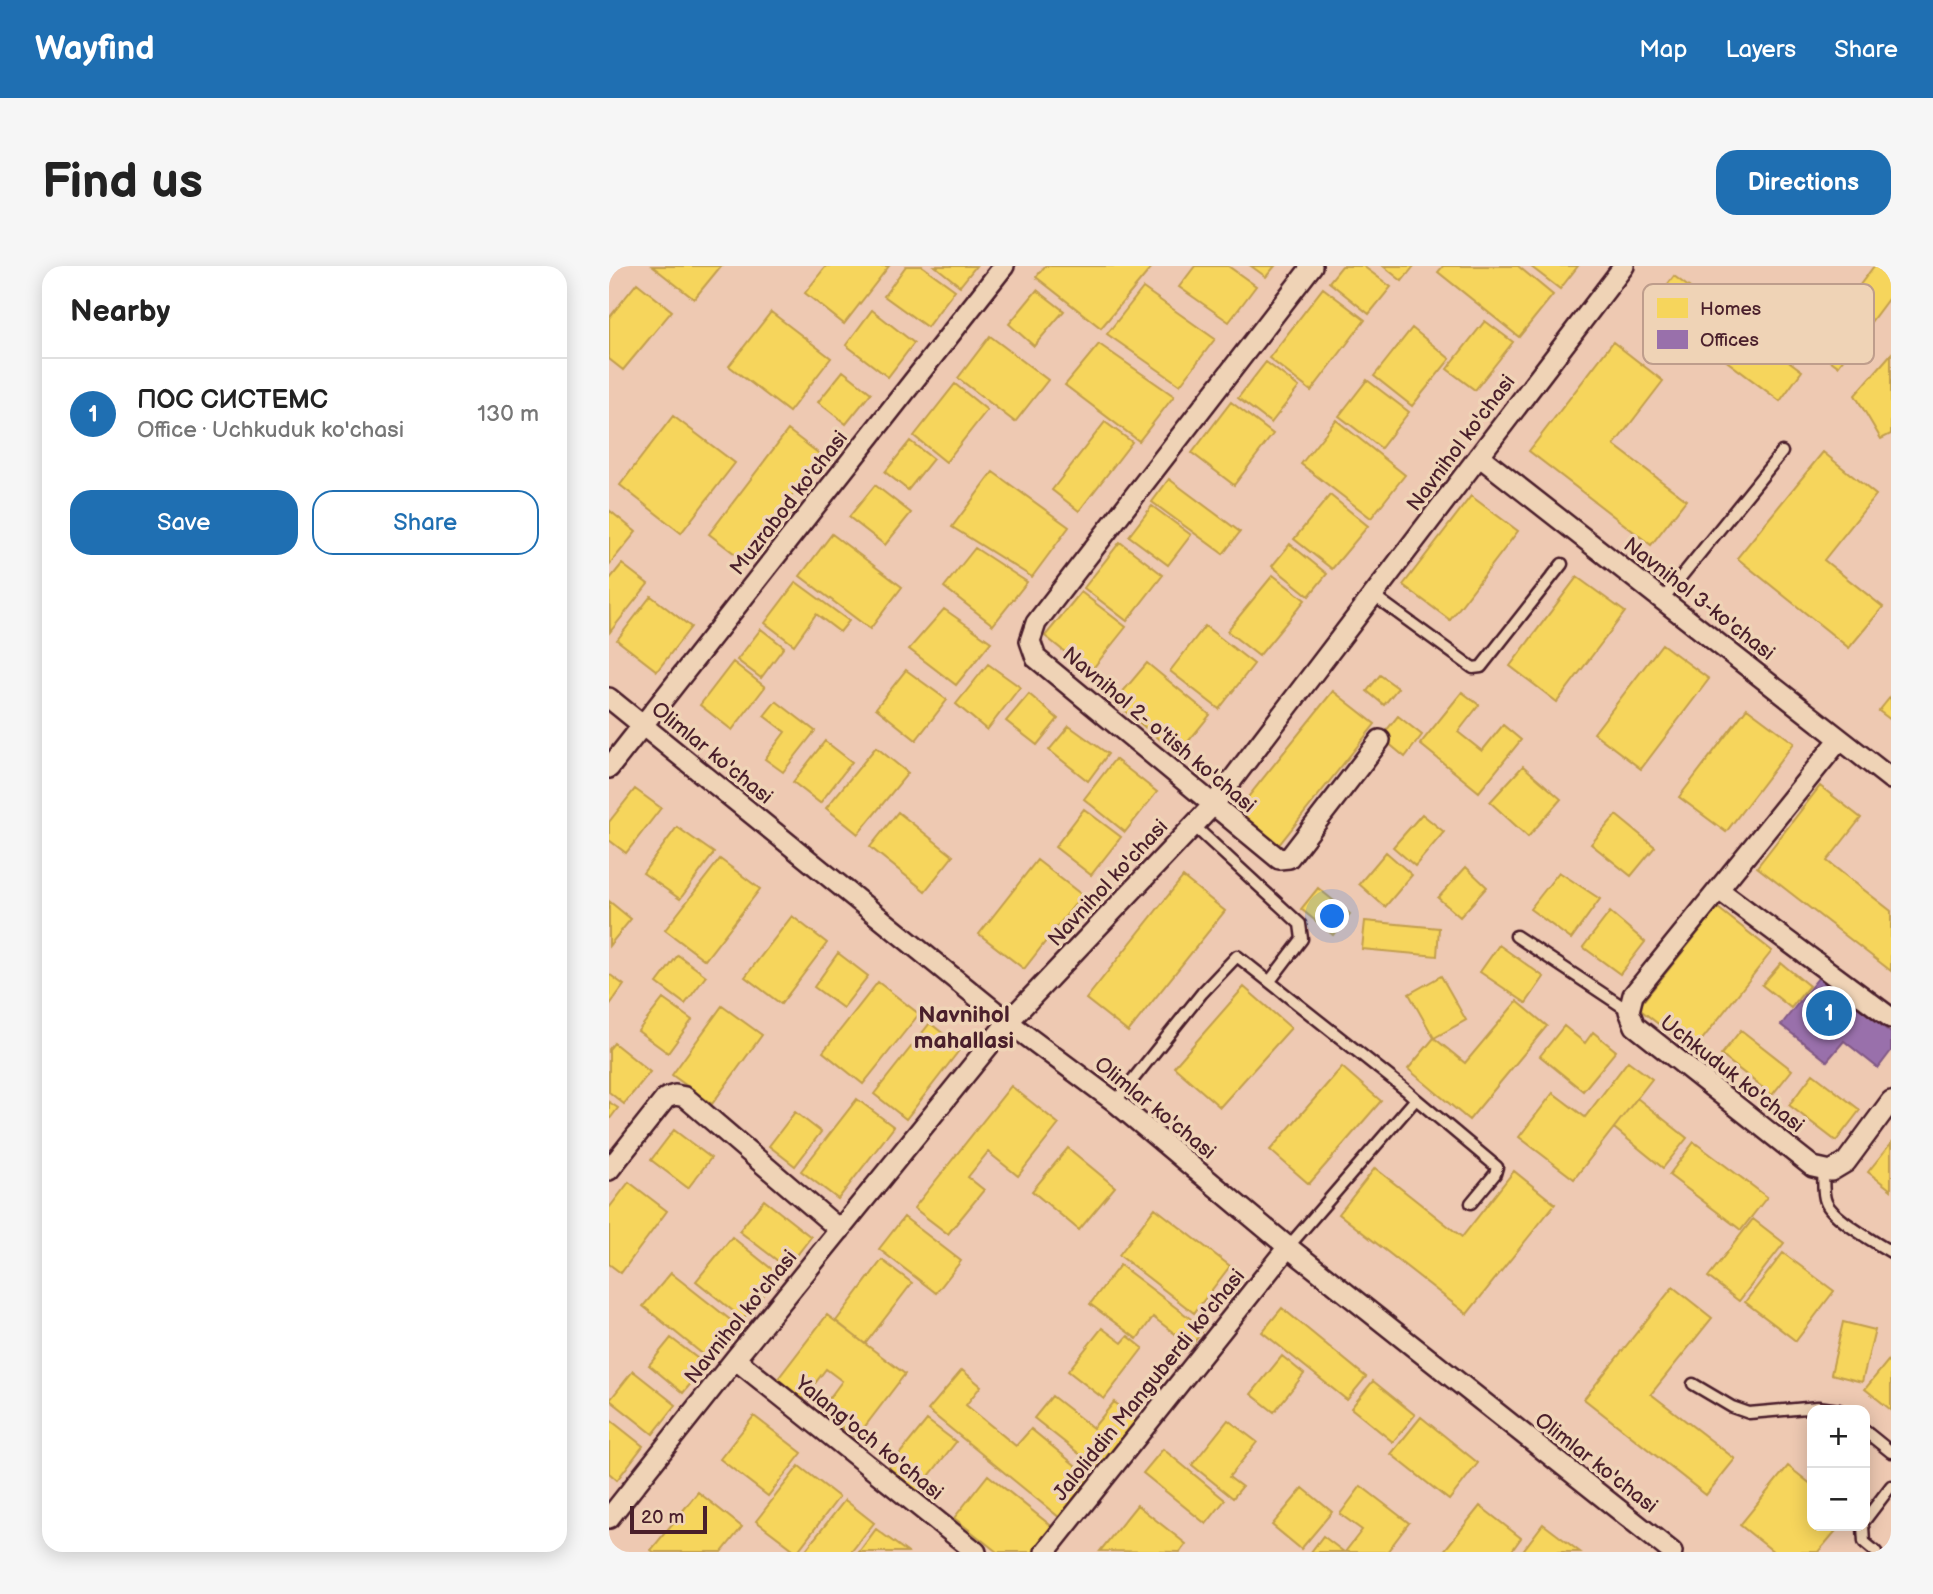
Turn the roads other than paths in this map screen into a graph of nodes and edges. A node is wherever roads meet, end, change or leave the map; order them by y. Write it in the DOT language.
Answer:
graph roads {
  1 [pos="1004,266"];
  2 [pos="1312,266"];
  3 [pos="1624,266"];
  4 [pos="1782,452"];
  5 [pos="1479,456"];
  6 [pos="1562,564"];
  7 [pos="1373,595"];
  8 [pos="1663,599"];
  9 [pos="609,698"];
  10 [pos="642,726"];
  11 [pos="1840,739"];
  12 [pos="1380,740"];
  13 [pos="609,768"];
  14 [pos="1891,779"];
  15 [pos="1213,805"];
  16 [pos="1193,825"];
  17 [pos="1719,890"];
  18 [pos="1516,936"];
  19 [pos="1270,981"];
  20 [pos="1629,1011"];
  21 [pos="1891,1018"];
  22 [pos="1008,1022"];
  23 [pos="1416,1099"];
  24 [pos="1891,1101"];
  25 [pos="1115,1102"];
  26 [pos="1823,1169"];
  27 [pos="609,1170"];
  28 [pos="1471,1203"];
  29 [pos="840,1230"];
  30 [pos="1288,1247"];
  31 [pos="1891,1252"];
  32 [pos="735,1359"];
  33 [pos="1693,1384"];
  34 [pos="1807,1408"];
  35 [pos="1870,1435"];
  36 [pos="1891,1452"];
  37 [pos="1891,1486"];
  38 [pos="1870,1513"];
  39 [pos="609,1518"];
  40 [pos="1863,1531"];
  41 [pos="976,1552"];
  42 [pos="1045,1552"];
  43 [pos="1672,1552"];
  44 [pos="1877,1552"];
  1 -- 10 [label="street, Muzrabod ko'chasi"];
  2 -- 15 [label="street, Navnihol 2- o'tish ko'chasi"];
  3 -- 5 [label="street, Navnihol ko'chasi"];
  4 -- 8 [label="lane"];
  5 -- 7 [label="street, Navnihol ko'chasi"];
  5 -- 8 [label="street, Navnihol 3-ko'chasi"];
  6 -- 7 [label="lane"];
  7 -- 15 [label="street, Navnihol ko'chasi"];
  8 -- 11 [label="street, Navnihol 3-ko'chasi"];
  9 -- 10 [label="street, Olimlar ko'chasi"];
  10 -- 13 [label="street, Muzrabod ko'chasi"];
  10 -- 22 [label="street, Olimlar ko'chasi"];
  11 -- 14 [label="street, Navnihol 3-ko'chasi"];
  11 -- 17 [label="street"];
  12 -- 15 [label="street, Navnihol 2- o'tish ko'chasi"];
  15 -- 16 [label="street, Navnihol ko'chasi"];
  16 -- 19 [label="lane"];
  16 -- 22 [label="street, Navnihol ko'chasi"];
  17 -- 20 [label="street"];
  17 -- 21 [label="street"];
  18 -- 20 [label="lane"];
  19 -- 23 [label="lane"];
  19 -- 25 [label="lane"];
  20 -- 26 [label="street, Uchkuduk ko'chasi"];
  22 -- 25 [label="street, Olimlar ko'chasi"];
  22 -- 29 [label="street, Navnihol ko'chasi"];
  23 -- 28 [label="lane"];
  23 -- 30 [label="lane"];
  24 -- 26 [label="street"];
  25 -- 30 [label="street, Olimlar ko'chasi"];
  26 -- 31 [label="lane"];
  27 -- 29 [label="street"];
  29 -- 32 [label="street, Navnihol ko'chasi"];
  30 -- 42 [label="street, Jaloliddin Manguberdi ko'chasi"];
  30 -- 43 [label="street, Olimlar ko'chasi"];
  32 -- 39 [label="street, Navnihol ko'chasi"];
  32 -- 41 [label="street, Yalang'och ko'chasi"];
  33 -- 34 [label="lane"];
  35 -- 36 [label="lane"];
  37 -- 38 [label="lane"];
  40 -- 44 [label="lane"];
}
